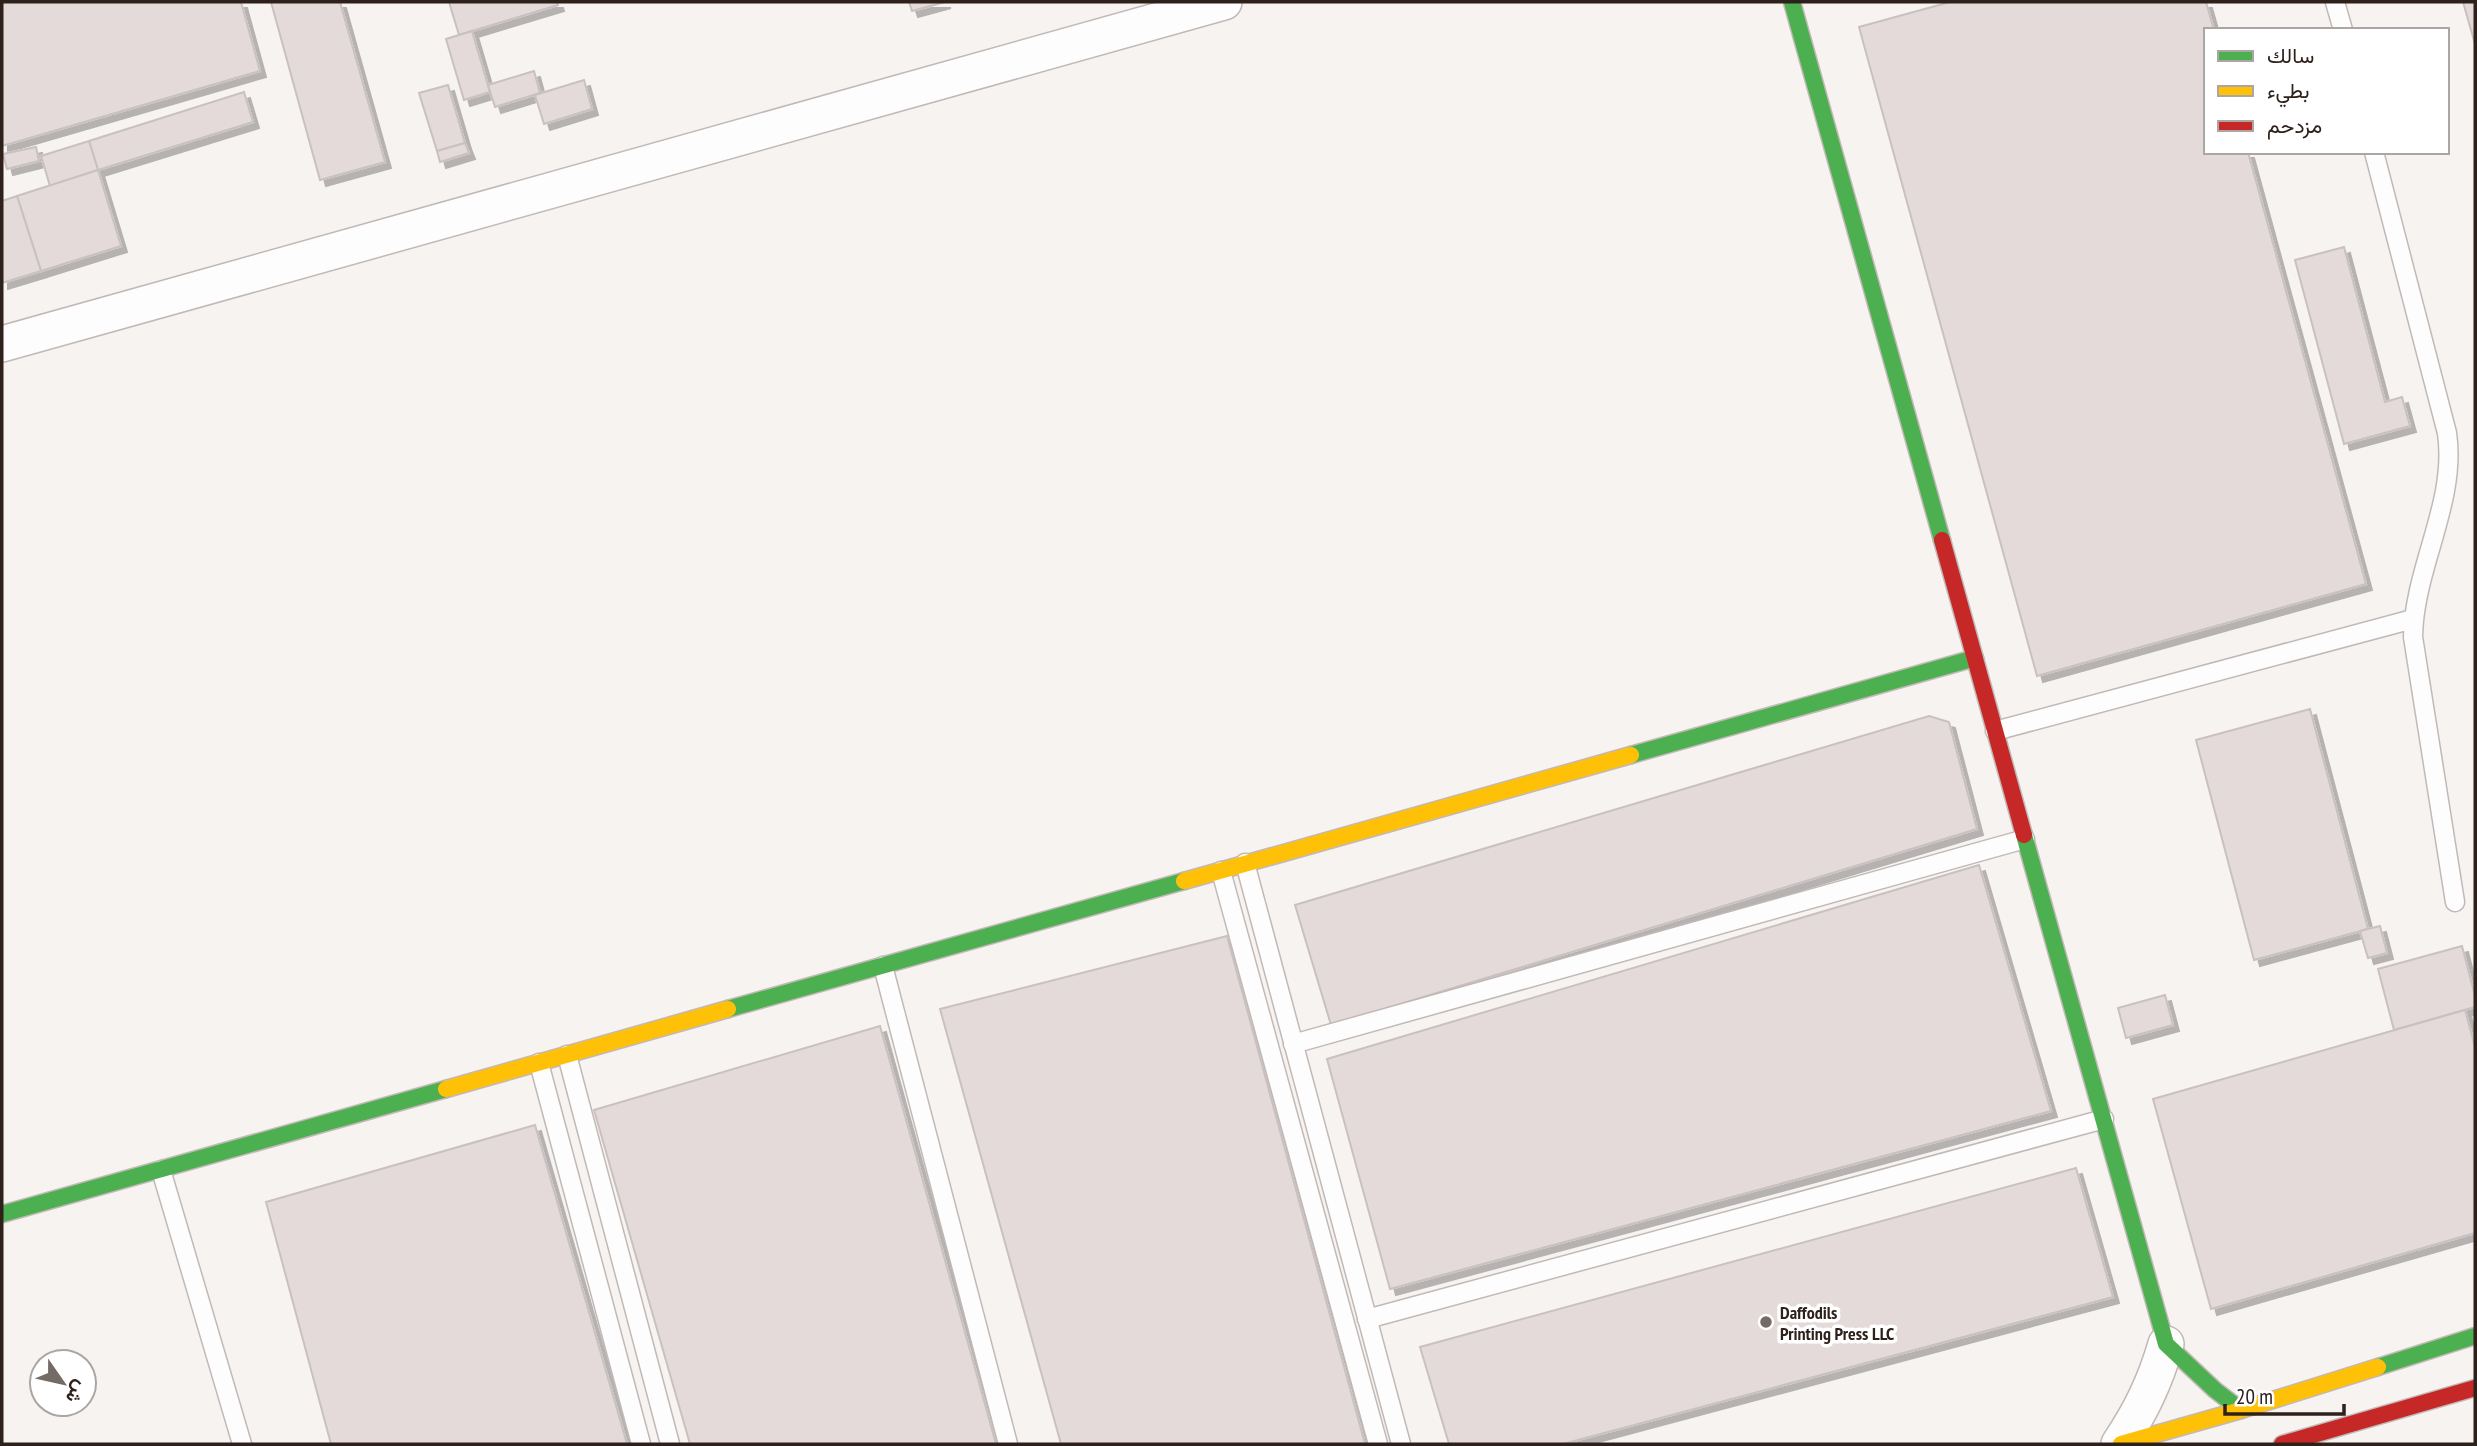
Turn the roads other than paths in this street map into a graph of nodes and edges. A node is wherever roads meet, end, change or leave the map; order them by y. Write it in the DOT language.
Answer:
graph roads {
  1 [pos="1224,2"];
  2 [pos="1792,2"];
  3 [pos="2335,2"];
  4 [pos="1186,7"];
  5 [pos="2342,28"];
  6 [pos="2375,154"];
  7 [pos="2,344"];
  8 [pos="2413,619"];
  9 [pos="1975,658"];
  10 [pos="1995,731"];
  11 [pos="2025,839"];
  12 [pos="1245,863"];
  13 [pos="1221,871"];
  14 [pos="2455,902"];
  15 [pos="883,966"];
  16 [pos="1293,1044"];
  17 [pos="567,1055"];
  18 [pos="539,1063"];
  19 [pos="2104,1119"];
  20 [pos="161,1170"];
  21 [pos="2,1214"];
  22 [pos="1367,1319"];
  23 [pos="2475,1336"];
  24 [pos="2166,1344"];
  25 [pos="2475,1388"];
  26 [pos="2241,1410"];
  27 [pos="242,1444"];
  28 [pos="640,1444"];
  29 [pos="670,1444"];
  30 [pos="1008,1444"];
  31 [pos="1378,1444"];
  32 [pos="1401,1444"];
  33 [pos="2120,1444"];
  34 [pos="2282,1444"];
  1 -- 4 [label="street"];
  2 -- 9 [label="street"];
  3 -- 5 [label="lane"];
  4 -- 7 [label="street"];
  6 -- 8 [label="lane"];
  8 -- 10 [label="lane"];
  8 -- 14 [label="lane"];
  9 -- 10 [label="street"];
  9 -- 12 [label="street"];
  10 -- 11 [label="street"];
  11 -- 16 [label="lane"];
  11 -- 19 [label="street"];
  12 -- 13 [label="street"];
  12 -- 16 [label="lane"];
  13 -- 15 [label="street"];
  13 -- 31 [label="lane"];
  15 -- 17 [label="street"];
  15 -- 30 [label="lane"];
  16 -- 22 [label="lane"];
  17 -- 18 [label="street"];
  17 -- 29 [label="lane"];
  18 -- 20 [label="street"];
  18 -- 28 [label="lane"];
  19 -- 22 [label="lane"];
  19 -- 24 [label="street"];
  20 -- 21 [label="street"];
  20 -- 27 [label="lane"];
  22 -- 32 [label="lane"];
  23 -- 26 [label="street"];
  24 -- 26 [label="street"];
  24 -- 33 [label="street"];
  25 -- 34 [label="street"];
  26 -- 33 [label="street"];
}
